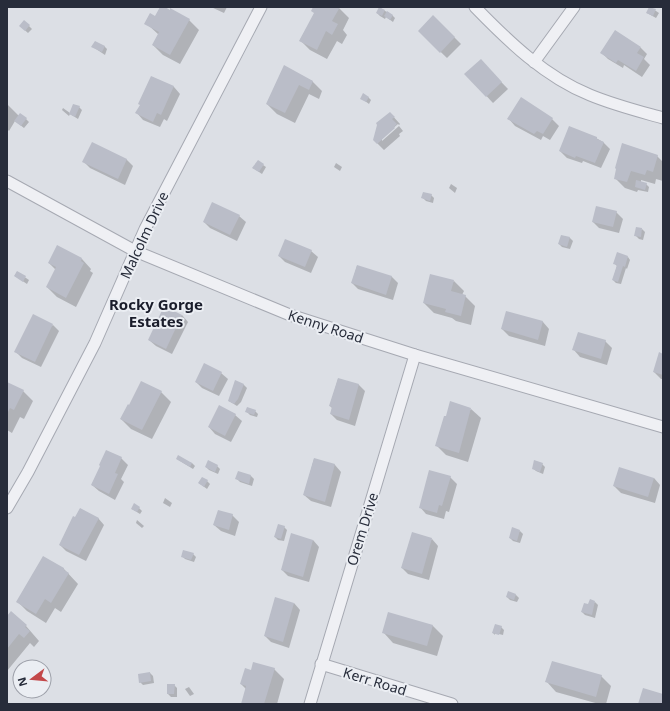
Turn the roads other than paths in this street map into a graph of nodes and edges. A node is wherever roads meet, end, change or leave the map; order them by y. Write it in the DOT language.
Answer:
graph roads {
  1 [pos="261,7"];
  2 [pos="475,7"];
  3 [pos="574,7"];
  4 [pos="534,62"];
  5 [pos="663,118"];
  6 [pos="7,181"];
  7 [pos="136,251"];
  8 [pos="415,355"];
  9 [pos="663,427"];
  10 [pos="7,508"];
  11 [pos="321,664"];
  12 [pos="310,704"];
  13 [pos="452,704"];
  1 -- 7 [label="street, Malcolm Drive"];
  2 -- 4 [label="street"];
  3 -- 4 [label="street"];
  4 -- 5 [label="street"];
  6 -- 7 [label="street, Kenny Road"];
  7 -- 8 [label="street, Kenny Road"];
  7 -- 10 [label="street, Malcolm Drive"];
  8 -- 9 [label="street, Kenny Road"];
  8 -- 11 [label="street, Orem Drive"];
  11 -- 12 [label="street, Orem Drive"];
  11 -- 13 [label="street, Kerr Road"];
}
